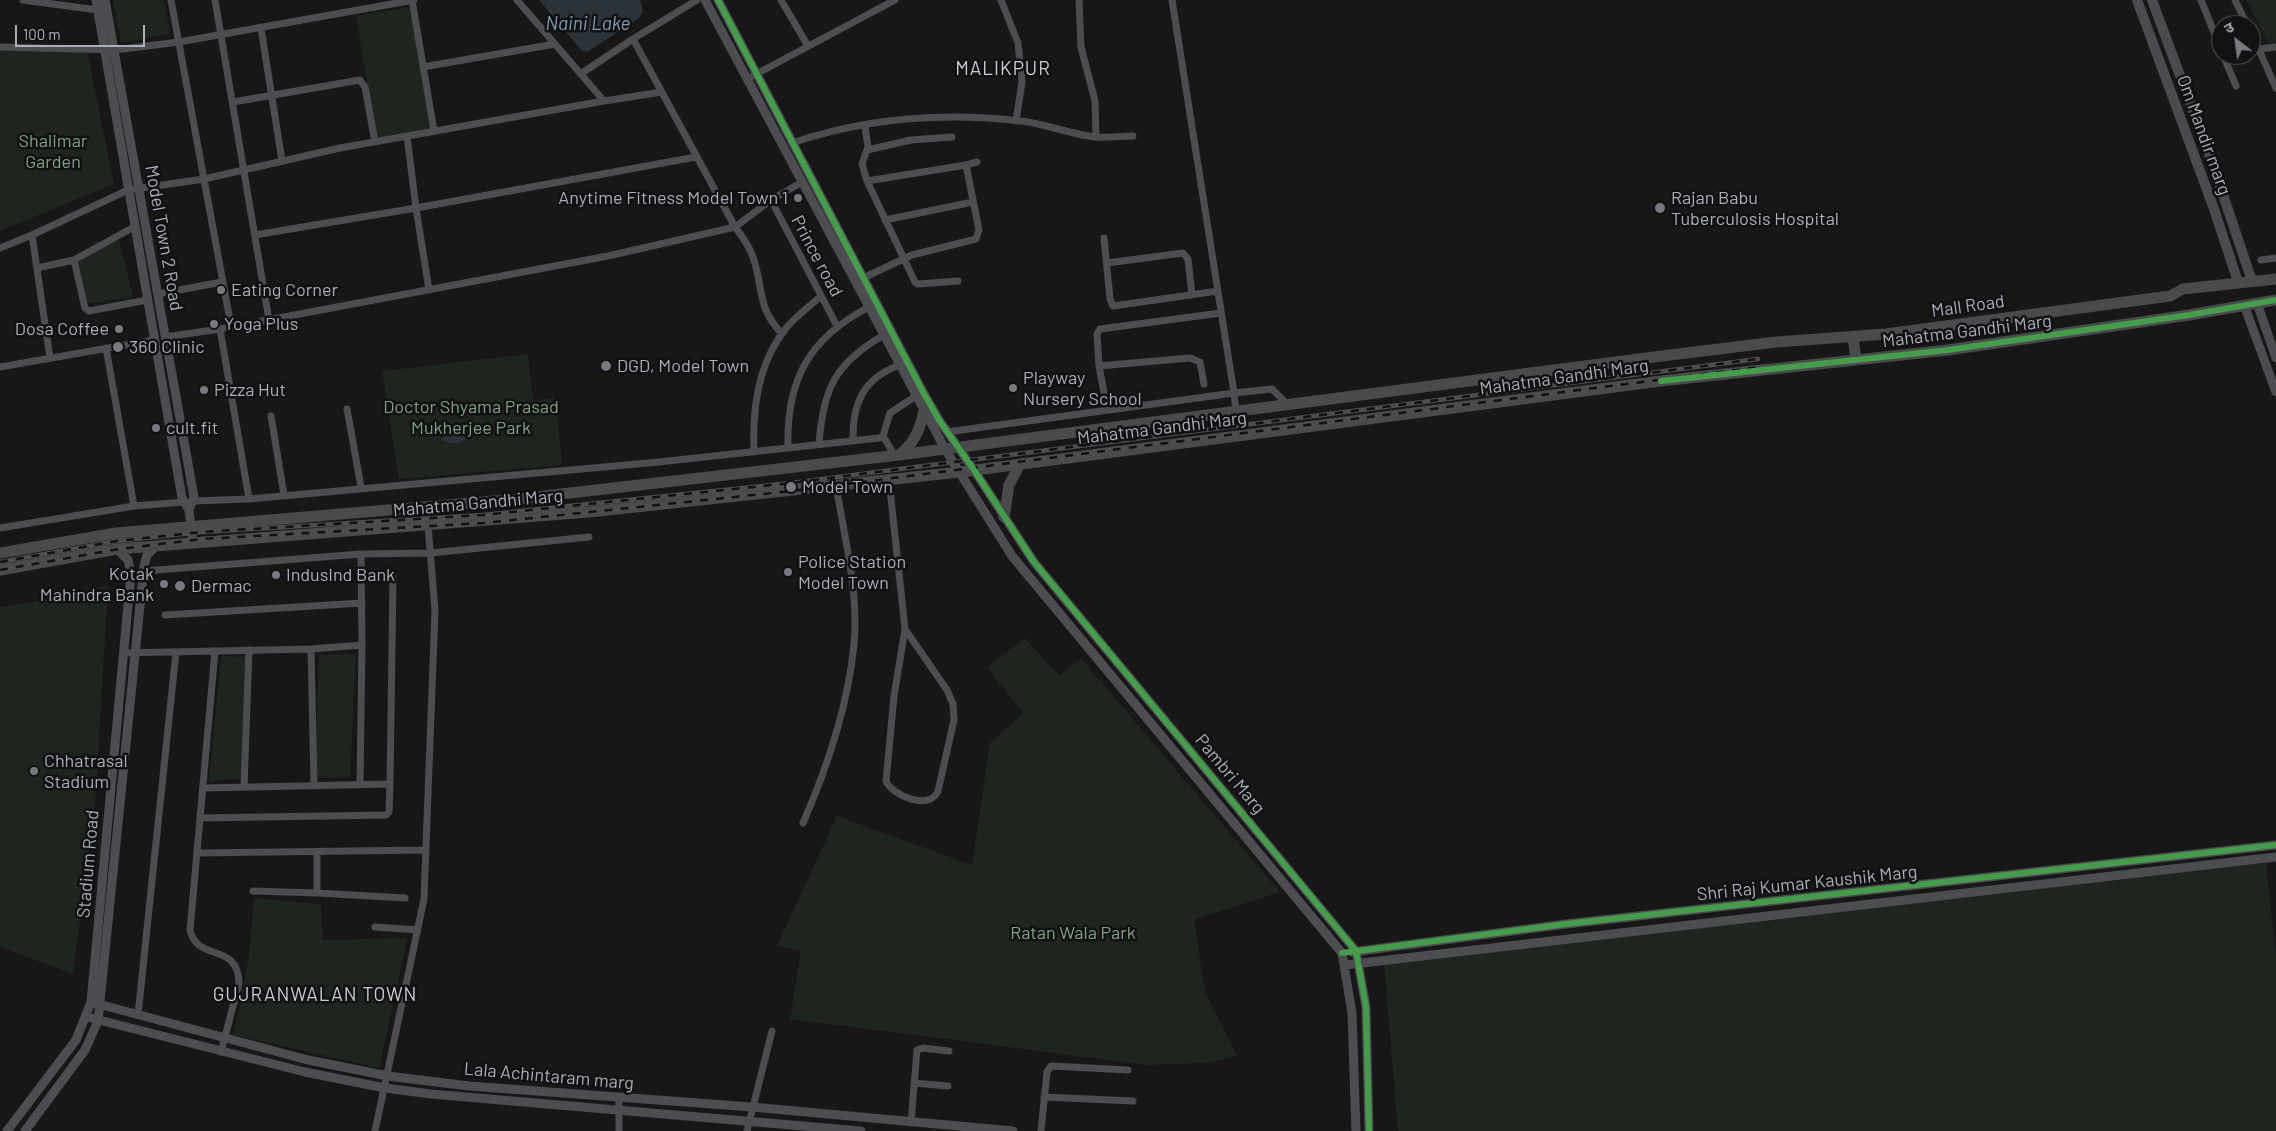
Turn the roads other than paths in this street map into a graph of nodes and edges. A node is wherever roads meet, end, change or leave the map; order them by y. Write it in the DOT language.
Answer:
graph roads {
  1 [pos="23,0"];
  2 [pos="96,0"];
  3 [pos="104,0"];
  4 [pos="171,0"];
  5 [pos="215,0"];
  6 [pos="413,0"];
  7 [pos="518,0"];
  8 [pos="697,0"];
  9 [pos="705,0"];
  10 [pos="718,0"];
  11 [pos="781,0"];
  12 [pos="1001,0"];
  13 [pos="1079,0"];
  14 [pos="1172,0"];
  15 [pos="2137,0"];
  16 [pos="2152,0"];
  17 [pos="2201,0"];
  18 [pos="2236,0"];
  19 [pos="891,1"];
  20 [pos="378,3"];
  21 [pos="98,10"];
  22 [pos="2243,15"];
  23 [pos="2211,25"];
  24 [pos="261,28"];
  25 [pos="221,35"];
  26 [pos="634,39"];
  27 [pos="179,42"];
  28 [pos="555,44"];
  29 [pos="808,46"];
  30 [pos="0,47"];
  31 [pos="2276,47"];
  32 [pos="2261,49"];
  33 [pos="110,51"];
  34 [pos="2261,51"];
  35 [pos="2227,65"];
  36 [pos="423,67"];
  37 [pos="756,72"];
  38 [pos="582,73"];
  39 [pos="747,79"];
  40 [pos="2236,86"];
  41 [pos="2276,88"];
  42 [pos="662,92"];
  43 [pos="272,95"];
  44 [pos="604,101"];
  45 [pos="233,102"];
  46 [pos="1016,121"];
  47 [pos="865,126"];
  48 [pos="434,131"];
  49 [pos="407,136"];
  50 [pos="1133,136"];
  51 [pos="952,137"];
  52 [pos="1096,137"];
  53 [pos="375,142"];
  54 [pos="792,143"];
  55 [pos="867,150"];
  56 [pos="696,157"];
  57 [pos="282,161"];
  58 [pos="977,162"];
  59 [pos="966,165"];
  60 [pos="245,170"];
  61 [pos="204,179"];
  62 [pos="866,181"];
  63 [pos="802,182"];
  64 [pos="139,187"];
  65 [pos="128,190"];
  66 [pos="771,200"];
  67 [pos="973,202"];
  68 [pos="416,208"];
  69 [pos="885,220"];
  70 [pos="134,227"];
  71 [pos="735,227"];
  72 [pos="32,235"];
  73 [pos="255,235"];
  74 [pos="1104,238"];
  75 [pos="0,248"];
  76 [pos="2276,258"];
  77 [pos="903,259"];
  78 [pos="74,260"];
  79 [pos="2261,260"];
  80 [pos="1107,264"];
  81 [pos="37,268"];
  82 [pos="862,278"];
  83 [pos="2252,280"];
  84 [pos="2276,280"];
  85 [pos="958,281"];
  86 [pos="222,282"];
  87 [pos="2238,282"];
  88 [pos="429,290"];
  89 [pos="1218,291"];
  90 [pos="158,294"];
  91 [pos="1192,295"];
  92 [pos="821,296"];
  93 [pos="147,300"];
  94 [pos="2276,300"];
  95 [pos="2257,303"];
  96 [pos="2244,305"];
  97 [pos="869,306"];
  98 [pos="1221,313"];
  99 [pos="269,320"];
  100 [pos="230,326"];
  101 [pos="837,326"];
  102 [pos="220,329"];
  103 [pos="782,334"];
  104 [pos="884,335"];
  105 [pos="165,336"];
  106 [pos="1853,337"];
  107 [pos="154,340"];
  108 [pos="106,348"];
  109 [pos="1662,356"];
  110 [pos="50,358"];
  111 [pos="2276,358"];
  112 [pos="1856,360"];
  113 [pos="900,365"];
  114 [pos="1099,366"];
  115 [pos="0,367"];
  116 [pos="1204,384"];
  117 [pos="2276,392"];
  118 [pos="1234,393"];
  119 [pos="916,396"];
  120 [pos="1105,398"];
  121 [pos="1289,406"];
  122 [pos="347,409"];
  123 [pos="924,411"];
  124 [pos="1236,412"];
  125 [pos="271,416"];
  126 [pos="947,432"];
  127 [pos="883,436"];
  128 [pos="853,441"];
  129 [pos="819,444"];
  130 [pos="958,447"];
  131 [pos="788,448"];
  132 [pos="944,449"];
  133 [pos="754,452"];
  134 [pos="897,455"];
  135 [pos="1020,464"];
  136 [pos="974,470"];
  137 [pos="960,472"];
  138 [pos="888,480"];
  139 [pos="836,485"];
  140 [pos="361,487"];
  141 [pos="284,495"];
  142 [pos="248,499"];
  143 [pos="134,506"];
  144 [pos="189,506"];
  145 [pos="1004,517"];
  146 [pos="428,525"];
  147 [pos="191,527"];
  148 [pos="0,528"];
  149 [pos="590,536"];
  150 [pos="193,543"];
  151 [pos="156,546"];
  152 [pos="117,549"];
  153 [pos="0,553"];
  154 [pos="431,553"];
  155 [pos="361,554"];
  156 [pos="0,570"];
  157 [pos="144,570"];
  158 [pos="362,574"];
  159 [pos="362,603"];
  160 [pos="165,615"];
  161 [pos="905,630"];
  162 [pos="362,645"];
  163 [pos="311,649"];
  164 [pos="249,650"];
  165 [pos="214,651"];
  166 [pos="176,652"];
  167 [pos="123,653"];
  168 [pos="137,653"];
  169 [pos="1176,734"];
  170 [pos="1167,741"];
  171 [pos="360,784"];
  172 [pos="390,784"];
  173 [pos="314,785"];
  174 [pos="244,787"];
  175 [pos="204,788"];
  176 [pos="201,818"];
  177 [pos="803,823"];
  178 [pos="2276,845"];
  179 [pos="425,850"];
  180 [pos="317,852"];
  181 [pos="198,853"];
  182 [pos="2276,857"];
  183 [pos="1970,880"];
  184 [pos="253,891"];
  185 [pos="317,893"];
  186 [pos="1971,893"];
  187 [pos="405,898"];
  188 [pos="1670,913"];
  189 [pos="375,927"];
  190 [pos="1671,928"];
  191 [pos="418,930"];
  192 [pos="1356,951"];
  193 [pos="1342,953"];
  194 [pos="1359,963"];
  195 [pos="1345,965"];
  196 [pos="96,1003"];
  197 [pos="138,1015"];
  198 [pos="87,1017"];
  199 [pos="98,1020"];
  200 [pos="772,1031"];
  201 [pos="225,1037"];
  202 [pos="949,1051"];
  203 [pos="221,1052"];
  204 [pos="308,1060"];
  205 [pos="1128,1070"];
  206 [pos="305,1072"];
  207 [pos="388,1076"];
  208 [pos="914,1083"];
  209 [pos="42,1085"];
  210 [pos="470,1086"];
  211 [pos="948,1086"];
  212 [pos="385,1088"];
  213 [pos="53,1093"];
  214 [pos="467,1097"];
  215 [pos="1044,1097"];
  216 [pos="619,1099"];
  217 [pos="1133,1101"];
  218 [pos="752,1107"];
  219 [pos="620,1110"];
  220 [pos="748,1121"];
  221 [pos="911,1123"];
  222 [pos="6,1131"];
  223 [pos="25,1131"];
  224 [pos="376,1131"];
  225 [pos="619,1131"];
  226 [pos="747,1131"];
  227 [pos="861,1131"];
  228 [pos="1013,1131"];
  229 [pos="1041,1131"];
  230 [pos="1356,1131"];
  231 [pos="1369,1131"];
  1 -- 21 [label="street"];
  2 -- 21 [label="street, Model Town 2 Road"];
  3 -- 33 [label="street, Model Town 2 Road"];
  4 -- 27 [label="street"];
  5 -- 25 [label="street"];
  6 -- 20 [label="street"];
  6 -- 36 [label="street"];
  7 -- 28 [label="street"];
  8 -- 26 [label="street"];
  9 -- 39 [label="street, Pambri Marg"];
  10 -- 37 [label="street, Pambri Marg"];
  11 -- 29 [label="street"];
  12 -- 46 [label="street"];
  13 -- 52 [label="street"];
  14 -- 89 [label="street"];
  15 -- 87 [label="main road, Om Mandir marg"];
  16 -- 83 [label="main road, Om Mandir marg"];
  17 -- 23 [label="street"];
  18 -- 22 [label="street"];
  19 -- 29 [label="street"];
  20 -- 24 [label="street"];
  21 -- 33 [label="street, Model Town 2 Road"];
  24 -- 25 [label="street"];
  24 -- 43 [label="street"];
  25 -- 27 [label="street"];
  25 -- 45 [label="street"];
  26 -- 38 [label="street"];
  26 -- 42 [label="street"];
  27 -- 33 [label="street"];
  27 -- 61 [label="street"];
  28 -- 36 [label="street"];
  28 -- 38 [label="street"];
  29 -- 37 [label="street"];
  30 -- 33 [label="street"];
  31 -- 32 [label="street"];
  33 -- 64 [label="street, Model Town 2 Road"];
  33 -- 65 [label="street, Model Town 2 Road"];
  34 -- 41 [label="street"];
  35 -- 40 [label="street"];
  36 -- 48 [label="street"];
  37 -- 39 [label="street"];
  37 -- 54 [label="street, Pambri Marg"];
  38 -- 44 [label="street"];
  39 -- 63 [label="street, Pambri Marg"];
  42 -- 44 [label="street"];
  42 -- 56 [label="street"];
  43 -- 45 [label="street"];
  43 -- 53 [label="street"];
  43 -- 57 [label="street"];
  44 -- 48 [label="street"];
  45 -- 60 [label="street"];
  46 -- 47 [label="street"];
  46 -- 52 [label="street"];
  47 -- 54 [label="street"];
  47 -- 55 [label="street"];
  48 -- 49 [label="street"];
  49 -- 53 [label="street"];
  49 -- 68 [label="street"];
  50 -- 52 [label="street"];
  51 -- 55 [label="street"];
  53 -- 57 [label="street"];
  54 -- 82 [label="street, Pambri Marg"];
  55 -- 62 [label="street"];
  56 -- 68 [label="street"];
  56 -- 71 [label="street"];
  57 -- 60 [label="street"];
  58 -- 59 [label="street"];
  59 -- 62 [label="street"];
  59 -- 67 [label="street"];
  60 -- 61 [label="street"];
  60 -- 73 [label="street"];
  61 -- 64 [label="street"];
  61 -- 86 [label="street"];
  62 -- 69 [label="street"];
  63 -- 66 [label="street"];
  63 -- 97 [label="street, Pambri Marg"];
  64 -- 65 [label="street"];
  64 -- 90 [label="street, Model Town 2 Road"];
  65 -- 70 [label="street, Model Town 2 Road"];
  65 -- 72 [label="street"];
  66 -- 71 [label="street"];
  66 -- 92 [label="street, Prince road"];
  67 -- 69 [label="street"];
  67 -- 77 [label="street"];
  68 -- 73 [label="street"];
  68 -- 88 [label="street"];
  69 -- 77 [label="street"];
  70 -- 78 [label="street"];
  70 -- 93 [label="street, Model Town 2 Road"];
  71 -- 88 [label="street"];
  71 -- 103 [label="street"];
  72 -- 75 [label="street"];
  72 -- 81 [label="street"];
  73 -- 99 [label="street"];
  74 -- 80 [label="street"];
  76 -- 79 [label="street"];
  77 -- 82 [label="street"];
  77 -- 85 [label="street"];
  78 -- 81 [label="street"];
  78 -- 93 [label="street"];
  80 -- 91 [label="street"];
  80 -- 91 [label="street"];
  81 -- 110 [label="street"];
  82 -- 126 [label="street, Pambri Marg"];
  83 -- 84 [label="main road, Mall Road"];
  83 -- 87 [label="main road, Mall Road"];
  86 -- 90 [label="street"];
  86 -- 100 [label="street"];
  87 -- 106 [label="main road, Mall Road"];
  88 -- 99 [label="street"];
  89 -- 91 [label="street"];
  89 -- 98 [label="street"];
  90 -- 105 [label="street, Model Town 2 Road"];
  92 -- 101 [label="street, Prince road"];
  92 -- 103 [label="street"];
  93 -- 107 [label="street, Model Town 2 Road"];
  94 -- 95 [label="main road, Mahatma Gandhi Marg"];
  95 -- 96 [label="main road, Mahatma Gandhi Marg"];
  95 -- 111 [label="street"];
  96 -- 112 [label="main road, Mahatma Gandhi Marg"];
  96 -- 117 [label="street"];
  97 -- 101 [label="street"];
  97 -- 104 [label="street, Pambri Marg"];
  98 -- 114 [label="street"];
  98 -- 118 [label="street"];
  99 -- 100 [label="street"];
  100 -- 102 [label="street"];
  101 -- 131 [label="street"];
  102 -- 105 [label="street"];
  102 -- 142 [label="street"];
  103 -- 133 [label="street"];
  104 -- 113 [label="street, Pambri Marg"];
  104 -- 129 [label="street"];
  105 -- 144 [label="street, Model Town 2 Road"];
  106 -- 109 [label="main road, Mall Road"];
  106 -- 112 [label="main road"];
  107 -- 108 [label="street"];
  107 -- 144 [label="street, Model Town 2 Road"];
  108 -- 110 [label="street"];
  108 -- 143 [label="street"];
  109 -- 121 [label="main road, Mahatma Gandhi Marg"];
  110 -- 115 [label="street"];
  112 -- 135 [label="main road, Mahatma Gandhi Marg"];
  113 -- 119 [label="street, Pambri Marg"];
  113 -- 128 [label="street"];
  114 -- 116 [label="street"];
  114 -- 120 [label="street"];
  118 -- 121 [label="street"];
  118 -- 124 [label="street"];
  118 -- 126 [label="street"];
  119 -- 123 [label="street, Pambri Marg"];
  119 -- 127 [label="street"];
  121 -- 124 [label="main road, Mahatma Gandhi Marg"];
  122 -- 140 [label="street"];
  123 -- 132 [label="street, Pambri Marg"];
  123 -- 134 [label="main road"];
  124 -- 130 [label="main road, Mahatma Gandhi Marg"];
  125 -- 141 [label="street"];
  126 -- 130 [label="street, Pambri Marg"];
  127 -- 128 [label="street"];
  127 -- 134 [label="street"];
  128 -- 129 [label="street"];
  129 -- 131 [label="street"];
  130 -- 132 [label="main road, Mahatma Gandhi Marg"];
  130 -- 136 [label="street, Pambri Marg"];
  131 -- 133 [label="street"];
  132 -- 134 [label="main road, Mahatma Gandhi Marg"];
  132 -- 137 [label="street, Pambri Marg"];
  133 -- 140 [label="street"];
  134 -- 147 [label="main road, Mahatma Gandhi Marg"];
  135 -- 136 [label="main road, Mahatma Gandhi Marg"];
  135 -- 145 [label="main road"];
  136 -- 137 [label="main road, Mahatma Gandhi Marg"];
  136 -- 145 [label="street, Pambri Marg"];
  137 -- 138 [label="main road, Mahatma Gandhi Marg"];
  137 -- 170 [label="street, Pambri Marg"];
  138 -- 139 [label="main road, Mahatma Gandhi Marg"];
  138 -- 161 [label="street"];
  139 -- 146 [label="main road, Mahatma Gandhi Marg"];
  139 -- 177 [label="street"];
  140 -- 141 [label="street"];
  141 -- 142 [label="street"];
  142 -- 144 [label="street"];
  143 -- 144 [label="street"];
  143 -- 148 [label="street"];
  144 -- 147 [label="street"];
  145 -- 169 [label="street, Pambri Marg"];
  146 -- 150 [label="main road, Mahatma Gandhi Marg"];
  146 -- 154 [label="street"];
  147 -- 150 [label="street"];
  147 -- 153 [label="main road, Mahatma Gandhi Marg"];
  149 -- 154 [label="street"];
  150 -- 151 [label="main road, Mahatma Gandhi Marg"];
  151 -- 152 [label="main road, Mahatma Gandhi Marg"];
  151 -- 157 [label="street, Stadium Road"];
  152 -- 156 [label="main road, Mahatma Gandhi Marg"];
  152 -- 167 [label="street, Stadium Road"];
  154 -- 155 [label="street"];
  154 -- 179 [label="street"];
  155 -- 157 [label="street"];
  155 -- 158 [label="street"];
  157 -- 168 [label="street, Stadium Road"];
  158 -- 159 [label="street"];
  158 -- 172 [label="street"];
  159 -- 160 [label="street"];
  159 -- 162 [label="street"];
  161 -- 161 [label="street"];
  162 -- 163 [label="street"];
  162 -- 171 [label="street"];
  163 -- 164 [label="street"];
  163 -- 173 [label="street"];
  164 -- 165 [label="street"];
  164 -- 174 [label="street"];
  165 -- 166 [label="street"];
  165 -- 175 [label="street"];
  166 -- 168 [label="street"];
  166 -- 197 [label="street"];
  167 -- 168 [label="street"];
  167 -- 196 [label="street, Stadium Road"];
  168 -- 196 [label="street, Stadium Road"];
  169 -- 170 [label="street"];
  169 -- 192 [label="street, Pambri Marg"];
  170 -- 193 [label="street, Pambri Marg"];
  171 -- 172 [label="street"];
  171 -- 173 [label="street"];
  172 -- 176 [label="street"];
  173 -- 174 [label="street"];
  174 -- 175 [label="street"];
  175 -- 176 [label="street"];
  176 -- 181 [label="street"];
  178 -- 183 [label="street, Shri Raj Kumar Kaushik Marg"];
  179 -- 180 [label="street"];
  179 -- 191 [label="street"];
  180 -- 181 [label="street"];
  180 -- 185 [label="street"];
  181 -- 201 [label="street"];
  182 -- 186 [label="street, Shri Raj Kumar Kaushik Marg"];
  183 -- 186 [label="street"];
  183 -- 188 [label="street, Shri Raj Kumar Kaushik Marg"];
  184 -- 185 [label="street"];
  185 -- 187 [label="street"];
  186 -- 190 [label="street, Shri Raj Kumar Kaushik Marg"];
  188 -- 190 [label="street"];
  188 -- 192 [label="street, Shri Raj Kumar Kaushik Marg"];
  189 -- 191 [label="street"];
  190 -- 194 [label="street, Shri Raj Kumar Kaushik Marg"];
  191 -- 207 [label="street"];
  192 -- 193 [label="street, Shri Raj Kumar Kaushik Marg"];
  192 -- 194 [label="street, Pambri Marg"];
  193 -- 195 [label="street, Pambri Marg"];
  194 -- 195 [label="street, Shri Raj Kumar Kaushik Marg"];
  194 -- 231 [label="street, Pambri Marg"];
  195 -- 230 [label="street, Pambri Marg"];
  196 -- 197 [label="street, Lala Achintaram marg"];
  196 -- 198 [label="street, Stadium Road"];
  196 -- 199 [label="street, Stadium Road"];
  197 -- 201 [label="street, Lala Achintaram marg"];
  198 -- 199 [label="street, Lala Achintaram marg"];
  198 -- 209 [label="street, Stadium Road"];
  199 -- 203 [label="street, Lala Achintaram marg"];
  199 -- 213 [label="street, Stadium Road"];
  200 -- 218 [label="street"];
  201 -- 203 [label="street"];
  201 -- 204 [label="street, Lala Achintaram marg"];
  202 -- 208 [label="street"];
  203 -- 206 [label="street, Lala Achintaram marg"];
  204 -- 206 [label="street"];
  204 -- 207 [label="street, Lala Achintaram marg"];
  205 -- 215 [label="street"];
  206 -- 212 [label="street, Lala Achintaram marg"];
  207 -- 210 [label="street, Lala Achintaram marg"];
  207 -- 212 [label="street"];
  208 -- 211 [label="street"];
  208 -- 221 [label="street"];
  209 -- 213 [label="street"];
  209 -- 222 [label="street, Stadium Road"];
  210 -- 214 [label="street"];
  210 -- 216 [label="street, Lala Achintaram marg"];
  212 -- 214 [label="street, Lala Achintaram marg"];
  212 -- 224 [label="street"];
  213 -- 223 [label="street, Stadium Road"];
  214 -- 219 [label="street, Lala Achintaram marg"];
  215 -- 217 [label="street"];
  215 -- 229 [label="street"];
  216 -- 218 [label="street, Lala Achintaram marg"];
  216 -- 219 [label="street"];
  218 -- 220 [label="street"];
  218 -- 221 [label="street, Lala Achintaram marg"];
  219 -- 220 [label="street, Lala Achintaram marg"];
  219 -- 225 [label="street"];
  220 -- 226 [label="street"];
  220 -- 227 [label="street, Lala Achintaram marg"];
  221 -- 228 [label="street, Lala Achintaram marg"];
}
